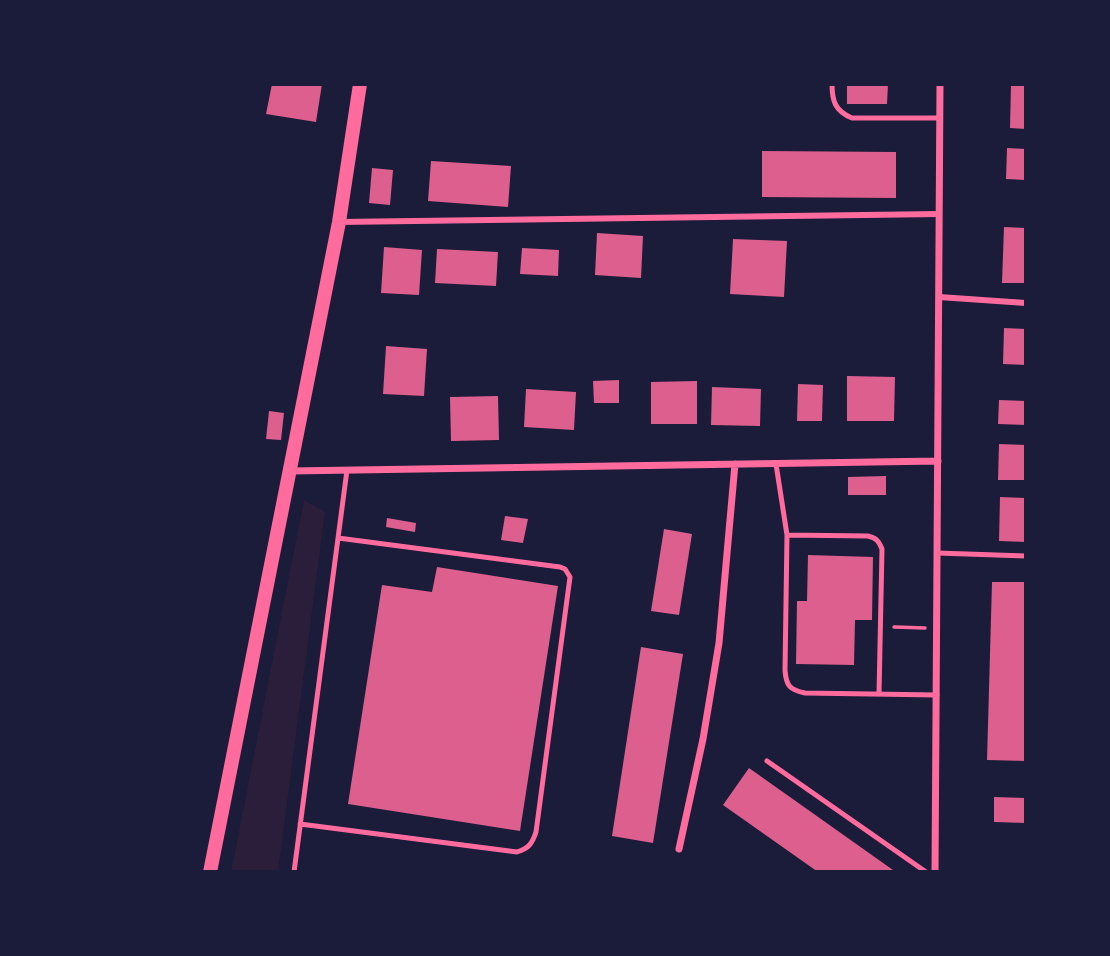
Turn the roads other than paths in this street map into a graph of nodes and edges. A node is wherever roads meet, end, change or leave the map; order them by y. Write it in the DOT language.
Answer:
graph roads {
  1 [pos="360,84"];
  2 [pos="832,84"];
  3 [pos="940,84"];
  4 [pos="940,118"];
  5 [pos="939,214"];
  6 [pos="339,222"];
  7 [pos="939,297"];
  8 [pos="1026,303"];
  9 [pos="938,461"];
  10 [pos="735,464"];
  11 [pos="776,464"];
  12 [pos="347,470"];
  13 [pos="289,471"];
  14 [pos="787,535"];
  15 [pos="338,538"];
  16 [pos="937,553"];
  17 [pos="1026,556"];
  18 [pos="879,694"];
  19 [pos="937,695"];
  20 [pos="767,761"];
  21 [pos="300,824"];
  22 [pos="679,849"];
  23 [pos="210,872"];
  24 [pos="294,872"];
  25 [pos="926,872"];
  26 [pos="935,872"];
  1 -- 6 [label="main road"];
  2 -- 4 [label="lane"];
  3 -- 4 [label="street"];
  4 -- 5 [label="street"];
  5 -- 6 [label="street"];
  5 -- 7 [label="street"];
  6 -- 13 [label="main road"];
  7 -- 8 [label="street"];
  7 -- 9 [label="street"];
  9 -- 11 [label="street"];
  9 -- 16 [label="street"];
  10 -- 11 [label="street"];
  10 -- 12 [label="street"];
  10 -- 22 [label="street"];
  11 -- 14 [label="lane"];
  12 -- 13 [label="street"];
  12 -- 15 [label="lane"];
  13 -- 23 [label="main road"];
  14 -- 18 [label="lane"];
  14 -- 18 [label="lane"];
  15 -- 21 [label="lane"];
  15 -- 21 [label="lane"];
  16 -- 17 [label="lane"];
  16 -- 19 [label="street"];
  18 -- 19 [label="lane"];
  19 -- 26 [label="street"];
  20 -- 25 [label="lane"];
  21 -- 24 [label="lane"];
}
